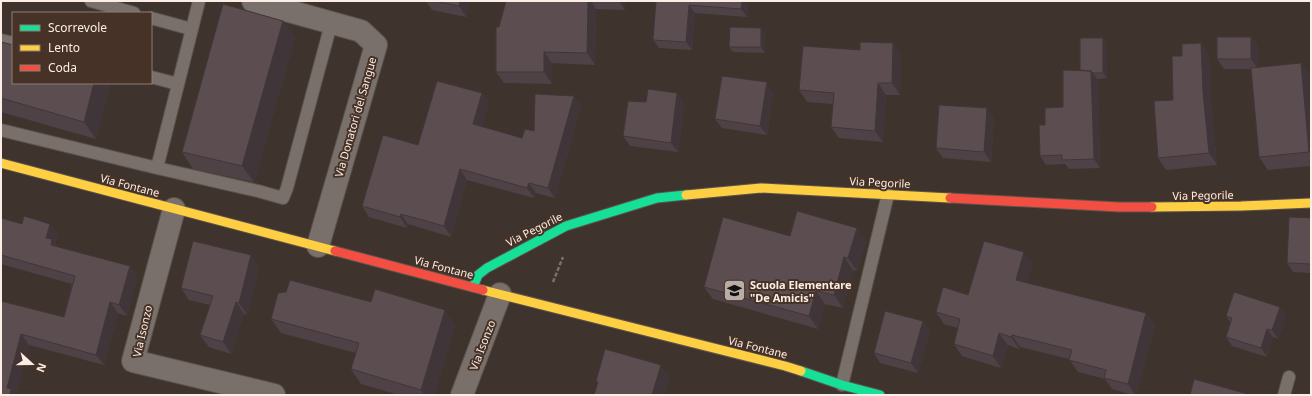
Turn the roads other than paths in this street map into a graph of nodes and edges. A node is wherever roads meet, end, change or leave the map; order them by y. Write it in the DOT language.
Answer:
graph roads {
  1 [pos="92,1"];
  2 [pos="199,1"];
  3 [pos="253,1"];
  4 [pos="130,12"];
  5 [pos="152,18"];
  6 [pos="331,24"];
  7 [pos="191,29"];
  8 [pos="1,40"];
  9 [pos="12,43"];
  10 [pos="152,77"];
  11 [pos="178,84"];
  12 [pos="1,130"];
  13 [pos="1,163"];
  14 [pos="157,168"];
  15 [pos="888,194"];
  16 [pos="1311,203"];
  17 [pos="174,209"];
  18 [pos="318,246"];
  19 [pos="473,287"];
  20 [pos="500,294"];
  21 [pos="1289,377"];
  22 [pos="842,385"];
  23 [pos="274,395"];
  24 [pos="462,395"];
  25 [pos="880,395"];
  26 [pos="1284,395"];
  1 -- 4 [label="lane"];
  2 -- 7 [label="lane"];
  3 -- 6 [label="street, Via Donatori del Sangue"];
  5 -- 7 [label="lane"];
  6 -- 14 [label="lane"];
  6 -- 18 [label="street, Via Donatori del Sangue"];
  7 -- 11 [label="lane"];
  8 -- 9 [label="lane"];
  10 -- 11 [label="lane"];
  11 -- 14 [label="lane"];
  12 -- 14 [label="lane"];
  13 -- 17 [label="street, Via Fontane"];
  15 -- 16 [label="street, Via Pegorile"];
  15 -- 19 [label="street, Via Pegorile"];
  15 -- 22 [label="lane"];
  17 -- 18 [label="street, Via Fontane"];
  17 -- 23 [label="street, Via Isonzo"];
  18 -- 19 [label="street, Via Fontane"];
  19 -- 20 [label="street, Via Fontane"];
  20 -- 22 [label="street, Via Fontane"];
  20 -- 24 [label="street, Via Isonzo"];
  21 -- 26 [label="lane"];
  22 -- 25 [label="street, Via Fontane"];
}
